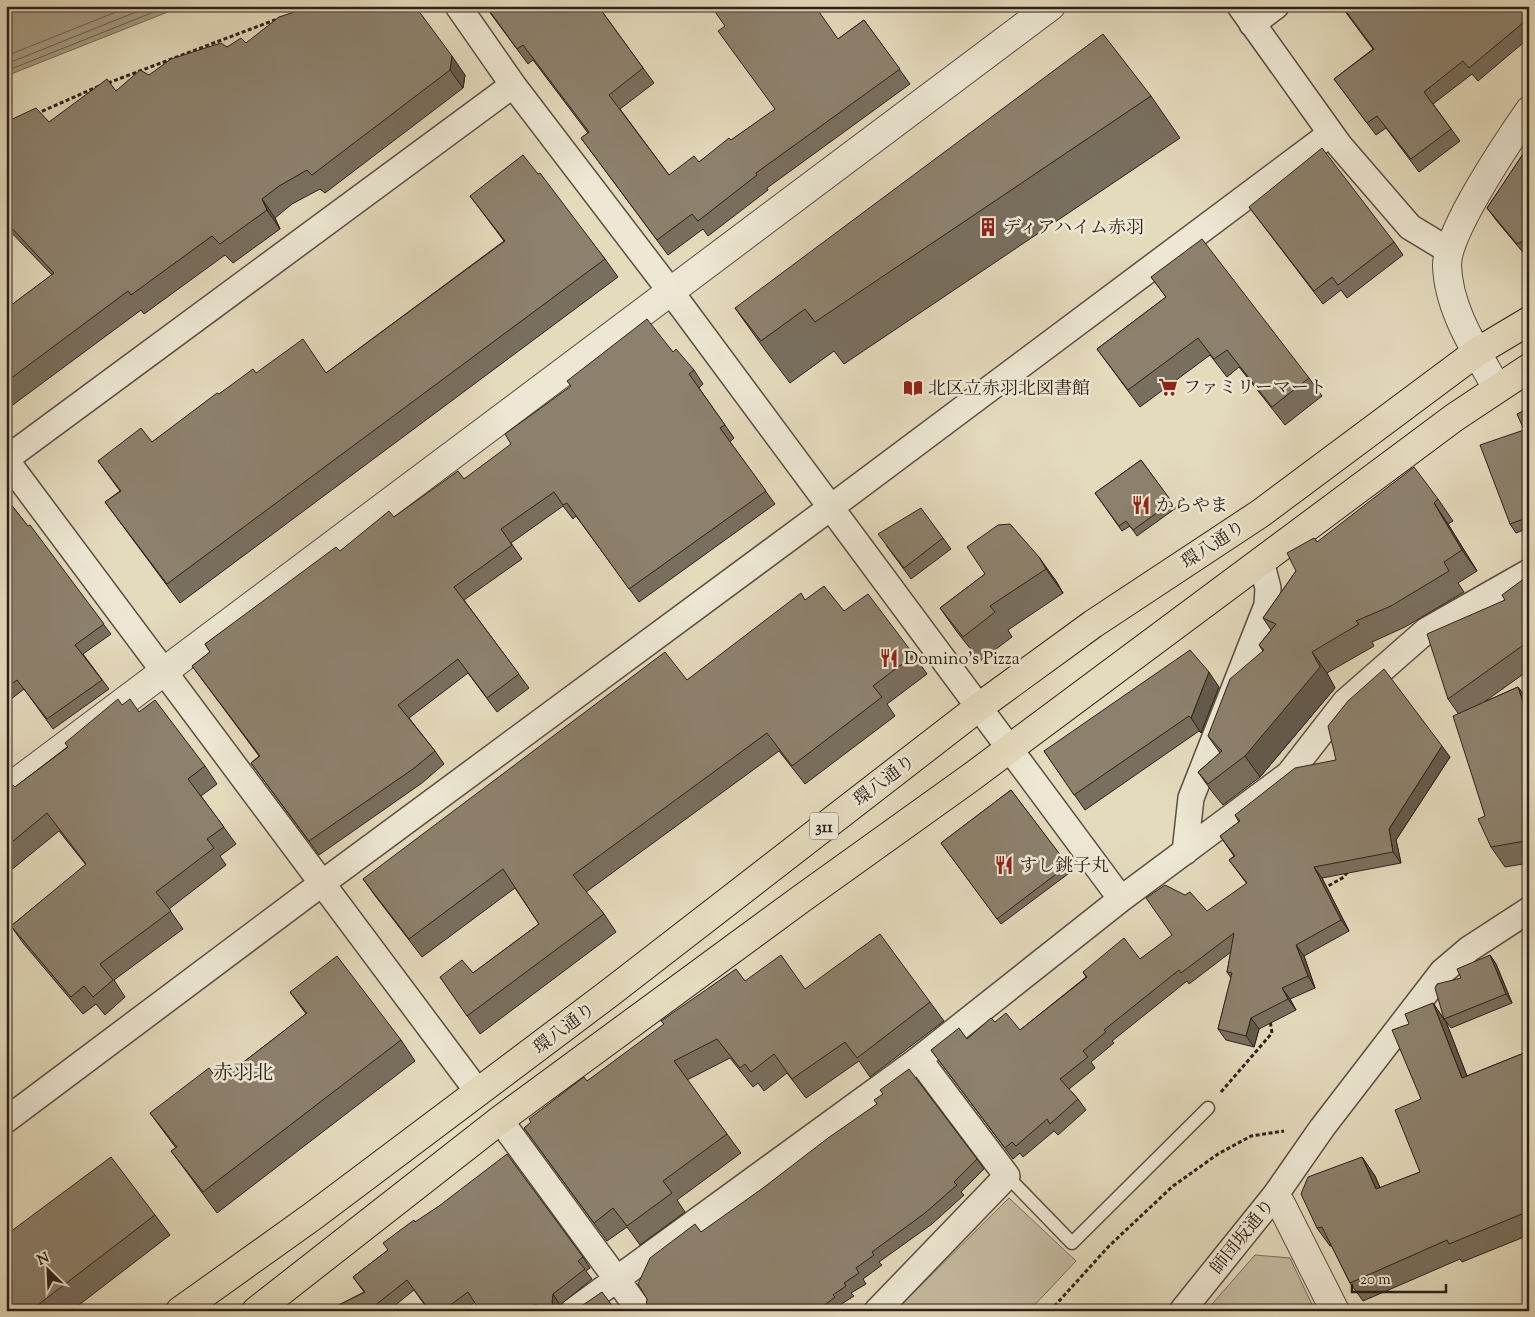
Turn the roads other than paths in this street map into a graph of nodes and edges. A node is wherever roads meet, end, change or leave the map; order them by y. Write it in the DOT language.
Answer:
graph roads {
  1 [pos="458,6"];
  2 [pos="1051,6"];
  3 [pos="1276,6"];
  4 [pos="1246,15"];
  5 [pos="513,85"];
  6 [pos="1529,111"];
  7 [pos="1330,134"];
  8 [pos="1448,250"];
  9 [pos="671,292"];
  10 [pos="1529,321"];
  11 [pos="1477,352"];
  12 [pos="1529,368"];
  13 [pos="1497,388"];
  14 [pos="6,459"];
  15 [pos="830,508"];
  16 [pos="1260,562"];
  17 [pos="1529,572"];
  18 [pos="164,672"];
  19 [pos="979,706"];
  20 [pos="1009,748"];
  21 [pos="6,790"];
  22 [pos="1185,852"];
  23 [pos="321,884"];
  24 [pos="1121,899"];
  25 [pos="1529,910"];
  26 [pos="919,1059"];
  27 [pos="478,1092"];
  28 [pos="1208,1108"];
  29 [pos="6,1120"];
  30 [pos="500,1120"];
  31 [pos="1007,1176"];
  32 [pos="1279,1199"];
  33 [pos="617,1278"];
  34 [pos="180,1311"];
  35 [pos="256,1311"];
  36 [pos="573,1311"];
  37 [pos="640,1311"];
  38 [pos="877,1311"];
  39 [pos="1182,1311"];
  40 [pos="1335,1311"];
  1 -- 5 [label="street"];
  2 -- 9 [label="street"];
  3 -- 4 [label="street"];
  4 -- 7 [label="street"];
  5 -- 9 [label="street"];
  5 -- 14 [label="street"];
  6 -- 8 [label="street"];
  7 -- 8 [label="street"];
  7 -- 15 [label="street"];
  8 -- 11 [label="street"];
  9 -- 15 [label="street"];
  9 -- 18 [label="street"];
  10 -- 11 [label="main road, 環八通り / 311"];
  11 -- 13 [label="street"];
  11 -- 19 [label="main road, 環八通り / 311"];
  12 -- 13 [label="main road, 環八通り"];
  13 -- 16 [label="main road, 環八通り"];
  14 -- 18 [label="street"];
  15 -- 19 [label="street"];
  15 -- 23 [label="street"];
  16 -- 20 [label="main road, 環八通り"];
  16 -- 22 [label="street"];
  17 -- 22 [label="street"];
  18 -- 21 [label="street"];
  18 -- 23 [label="street"];
  19 -- 20 [label="street"];
  19 -- 27 [label="main road, 環八通り / 311"];
  20 -- 24 [label="street"];
  20 -- 30 [label="main road, 環八通り"];
  22 -- 24 [label="street"];
  23 -- 27 [label="street"];
  23 -- 29 [label="street"];
  24 -- 26 [label="street"];
  25 -- 32 [label="street"];
  26 -- 31 [label="street"];
  26 -- 33 [label="street"];
  27 -- 34 [label="main road, 環八通り / 311"];
  28 -- 31 [label="lane"];
  30 -- 33 [label="street"];
  30 -- 35 [label="main road, 環八通り"];
  31 -- 38 [label="street"];
  32 -- 39 [label="street, 師団坂通り"];
  32 -- 40 [label="street, 師団坂通り"];
  33 -- 36 [label="street"];
  33 -- 37 [label="street"];
}
